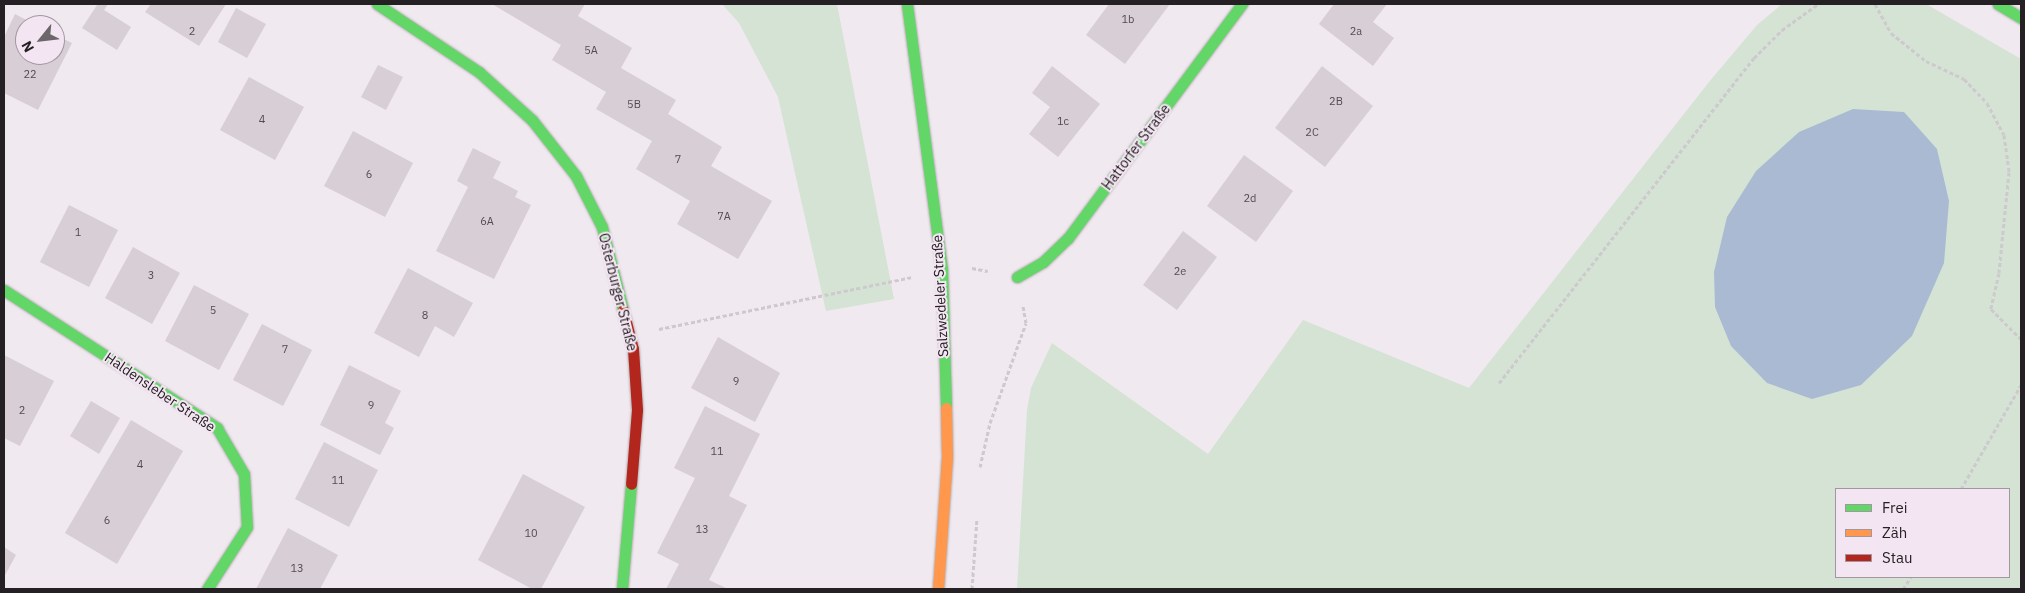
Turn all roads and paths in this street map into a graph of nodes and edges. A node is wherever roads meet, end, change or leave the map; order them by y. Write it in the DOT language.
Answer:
graph roads {
  1 [pos="377,4"];
  2 [pos="907,4"];
  3 [pos="1242,4"];
  4 [pos="1818,4"];
  5 [pos="1875,4"];
  6 [pos="1998,4"];
  7 [pos="2021,18"];
  8 [pos="910,268"];
  9 [pos="942,271"];
  10 [pos="911,277"];
  11 [pos="1017,277"];
  12 [pos="911,286"];
  13 [pos="4,290"];
  14 [pos="631,335"];
  15 [pos="2021,339"];
  16 [pos="1499,383"];
  17 [pos="2021,385"];
  18 [pos="979,476"];
  19 [pos="1962,488"];
  20 [pos="977,512"];
  21 [pos="1909,578"];
  22 [pos="207,589"];
  23 [pos="622,589"];
  24 [pos="938,589"];
  25 [pos="972,589"];
  26 [pos="1903,589"];
  1 -- 14 [label="street, Osterburger Straße"];
  2 -- 9 [label="street, Salzwedeler Straße"];
  3 -- 11 [label="street, Hattorfer Straße"];
  4 -- 16 [label="path"];
  5 -- 15 [label="path"];
  6 -- 7 [label="street"];
  8 -- 10 [label="path"];
  9 -- 10 [label="path"];
  9 -- 11 [label="path"];
  9 -- 24 [label="street, Salzwedeler Straße"];
  10 -- 12 [label="path"];
  10 -- 14 [label="path"];
  11 -- 18 [label="path"];
  13 -- 22 [label="street, Haldensleber Straße"];
  14 -- 23 [label="street, Osterburger Straße"];
  17 -- 19 [label="path"];
  20 -- 25 [label="path"];
  21 -- 26 [label="path"];
}
